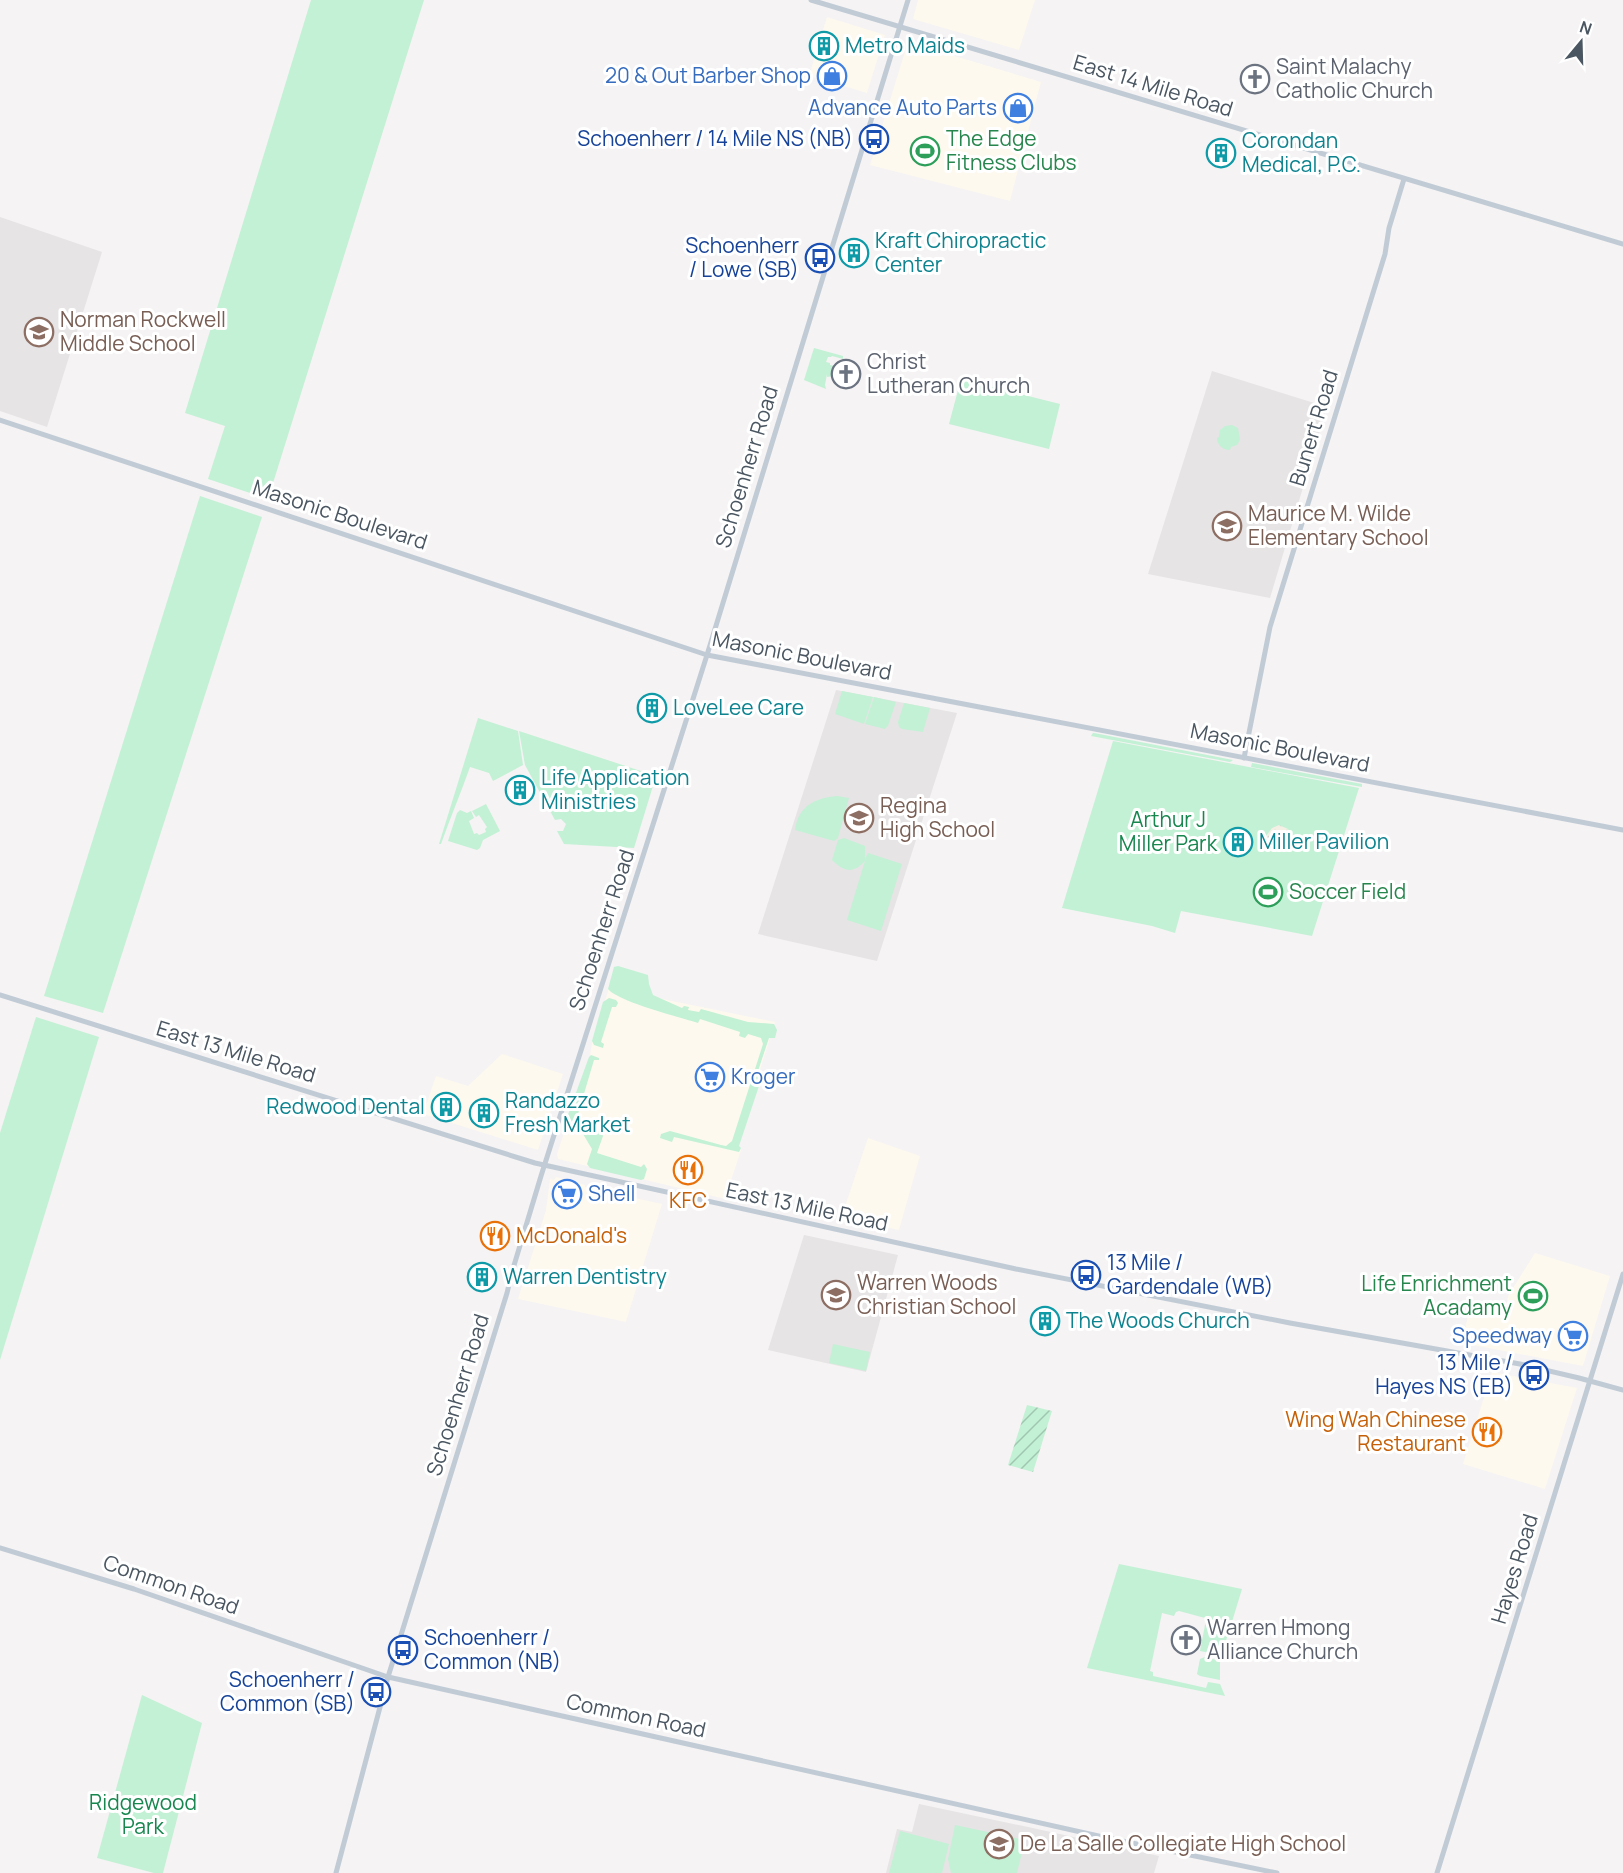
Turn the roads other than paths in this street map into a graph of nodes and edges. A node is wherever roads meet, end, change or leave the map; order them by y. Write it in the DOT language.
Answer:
graph roads {
  1 [pos="812,0"];
  2 [pos="908,0"];
  3 [pos="901,27"];
  4 [pos="1404,179"];
  5 [pos="1623,244"];
  6 [pos="0,420"];
  7 [pos="707,655"];
  8 [pos="1244,758"];
  9 [pos="1623,830"];
  10 [pos="0,995"];
  11 [pos="545,1165"];
  12 [pos="1623,1274"];
  13 [pos="1590,1381"];
  14 [pos="1623,1390"];
  15 [pos="0,1548"];
  16 [pos="388,1677"];
  17 [pos="336,1873"];
  18 [pos="1277,1873"];
  19 [pos="1437,1873"];
  1 -- 3 [label="main road, East 14 Mile Road"];
  2 -- 3 [label="main road, Schoenherr Road"];
  3 -- 4 [label="main road, East 14 Mile Road"];
  3 -- 7 [label="main road, Schoenherr Road"];
  4 -- 5 [label="main road, East 14 Mile Road"];
  4 -- 8 [label="main road, Bunert Road"];
  6 -- 7 [label="main road, Masonic Boulevard"];
  7 -- 8 [label="main road, Masonic Boulevard"];
  7 -- 11 [label="main road, Schoenherr Road"];
  8 -- 9 [label="main road, Masonic Boulevard"];
  10 -- 11 [label="main road, East 13 Mile Road"];
  11 -- 13 [label="main road, East 13 Mile Road"];
  11 -- 16 [label="main road, Schoenherr Road"];
  12 -- 13 [label="main road, Hayes Road"];
  13 -- 14 [label="main road, East 13 Mile Road"];
  13 -- 19 [label="main road, Hayes Road"];
  15 -- 16 [label="main road, Common Road"];
  16 -- 17 [label="main road, Schoenherr Road"];
  16 -- 18 [label="main road, Common Road"];
}
